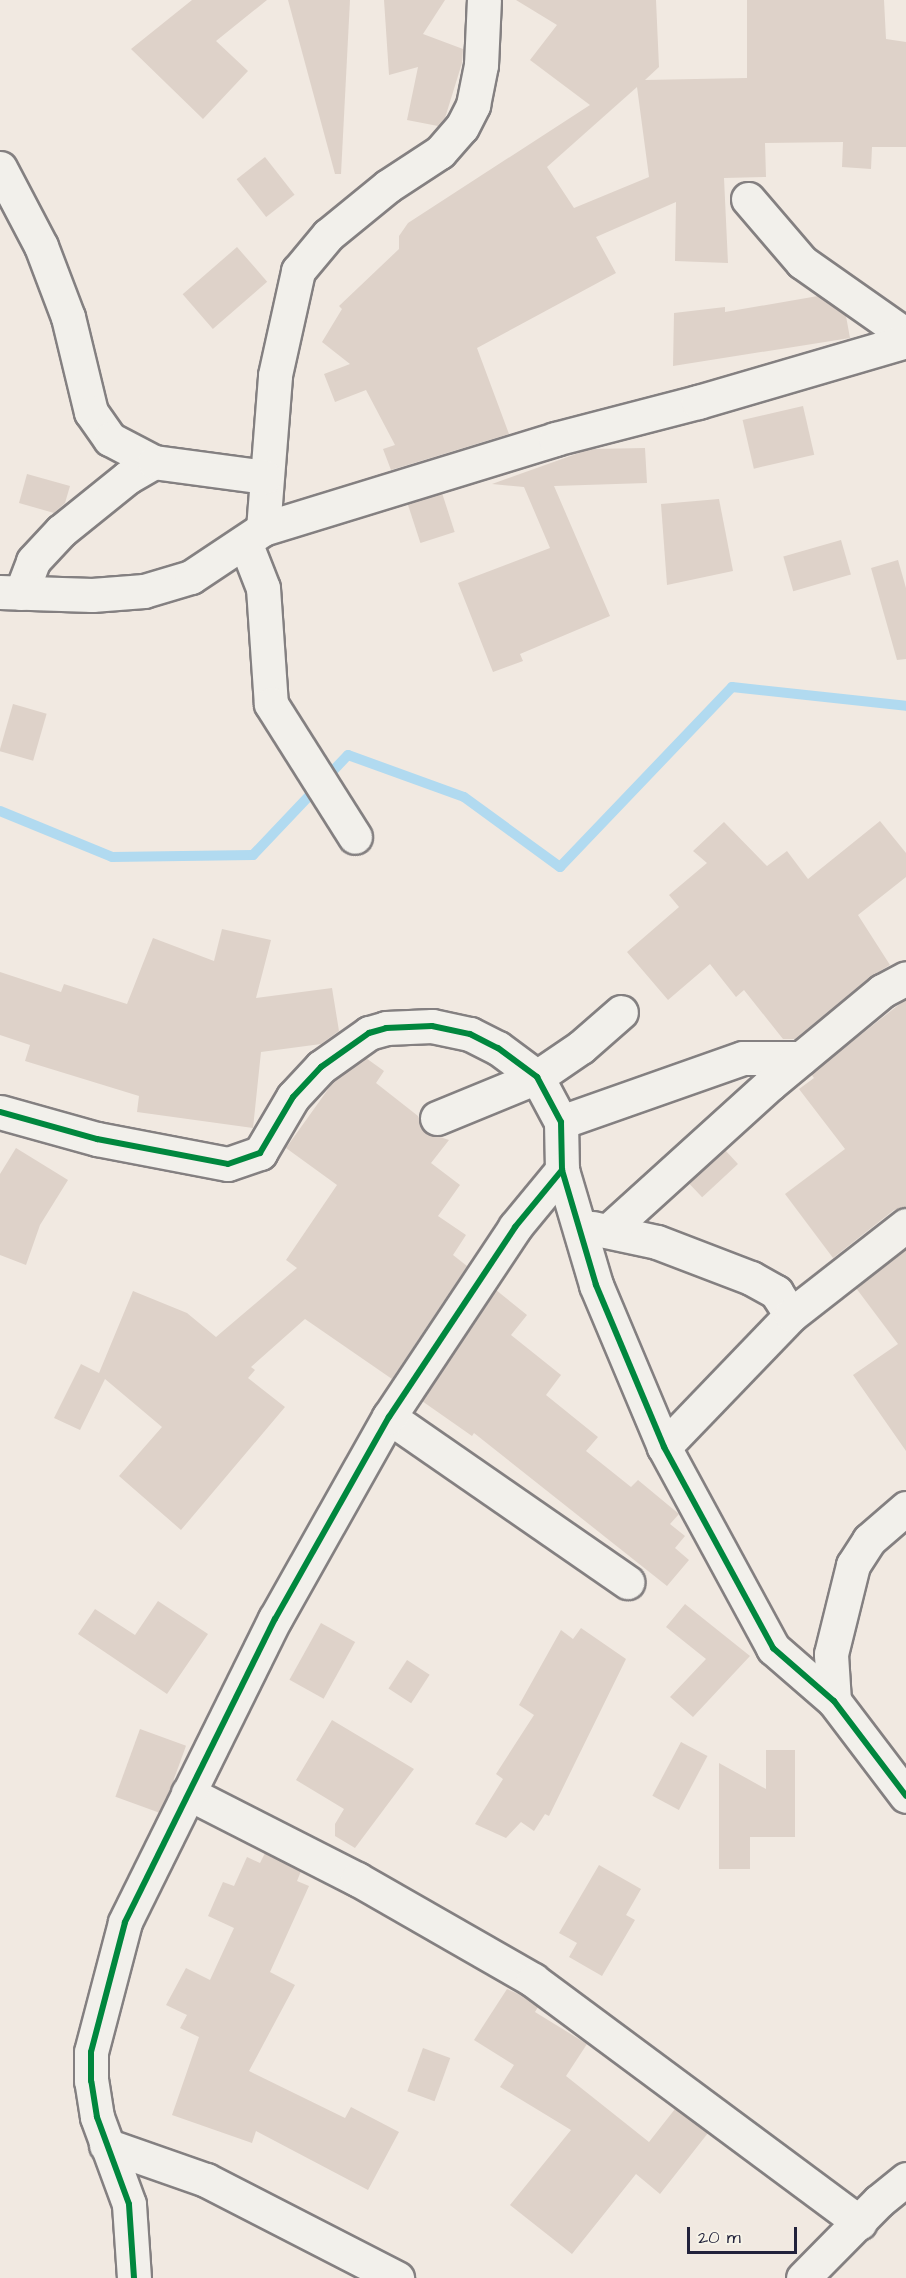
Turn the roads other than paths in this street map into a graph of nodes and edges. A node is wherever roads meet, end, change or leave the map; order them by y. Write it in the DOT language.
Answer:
graph roads {
  1 [pos="483,0"];
  2 [pos="0,168"];
  3 [pos="748,199"];
  4 [pos="906,335"];
  5 [pos="906,341"];
  6 [pos="154,462"];
  7 [pos="265,477"];
  8 [pos="254,535"];
  9 [pos="11,592"];
  10 [pos="355,837"];
  11 [pos="906,978"];
  12 [pos="621,1012"];
  13 [pos="801,1058"];
  14 [pos="537,1077"];
  15 [pos="0,1112"];
  16 [pos="436,1118"];
  17 [pos="561,1122"];
  18 [pos="562,1170"];
  19 [pos="576,1224"];
  20 [pos="906,1225"];
  21 [pos="608,1231"];
  22 [pos="791,1314"];
  23 [pos="389,1418"];
  24 [pos="664,1447"];
  25 [pos="906,1508"];
  26 [pos="627,1582"];
  27 [pos="834,1701"];
  28 [pos="188,1793"];
  29 [pos="906,1796"];
  30 [pos="106,2145"];
  31 [pos="906,2180"];
  32 [pos="860,2223"];
  33 [pos="134,2278"];
  34 [pos="397,2278"];
  35 [pos="803,2278"];
  1 -- 7 [label="street"];
  2 -- 6 [label="street"];
  3 -- 4 [label="street"];
  5 -- 8 [label="street"];
  6 -- 7 [label="street"];
  6 -- 9 [label="street"];
  7 -- 8 [label="street"];
  8 -- 9 [label="street"];
  8 -- 10 [label="street"];
  11 -- 13 [label="street"];
  12 -- 14 [label="street"];
  13 -- 17 [label="street"];
  13 -- 21 [label="street"];
  14 -- 15 [label="street"];
  14 -- 16 [label="street"];
  14 -- 17 [label="street"];
  17 -- 18 [label="street"];
  18 -- 19 [label="street"];
  18 -- 23 [label="street"];
  19 -- 21 [label="street"];
  19 -- 24 [label="street"];
  20 -- 22 [label="street"];
  21 -- 22 [label="street"];
  22 -- 24 [label="street"];
  23 -- 26 [label="street"];
  23 -- 28 [label="street"];
  24 -- 27 [label="street"];
  25 -- 27 [label="street"];
  27 -- 29 [label="street"];
  28 -- 30 [label="street"];
  28 -- 32 [label="street"];
  30 -- 33 [label="street"];
  30 -- 34 [label="street"];
  31 -- 32 [label="street"];
  32 -- 35 [label="street"];
}
